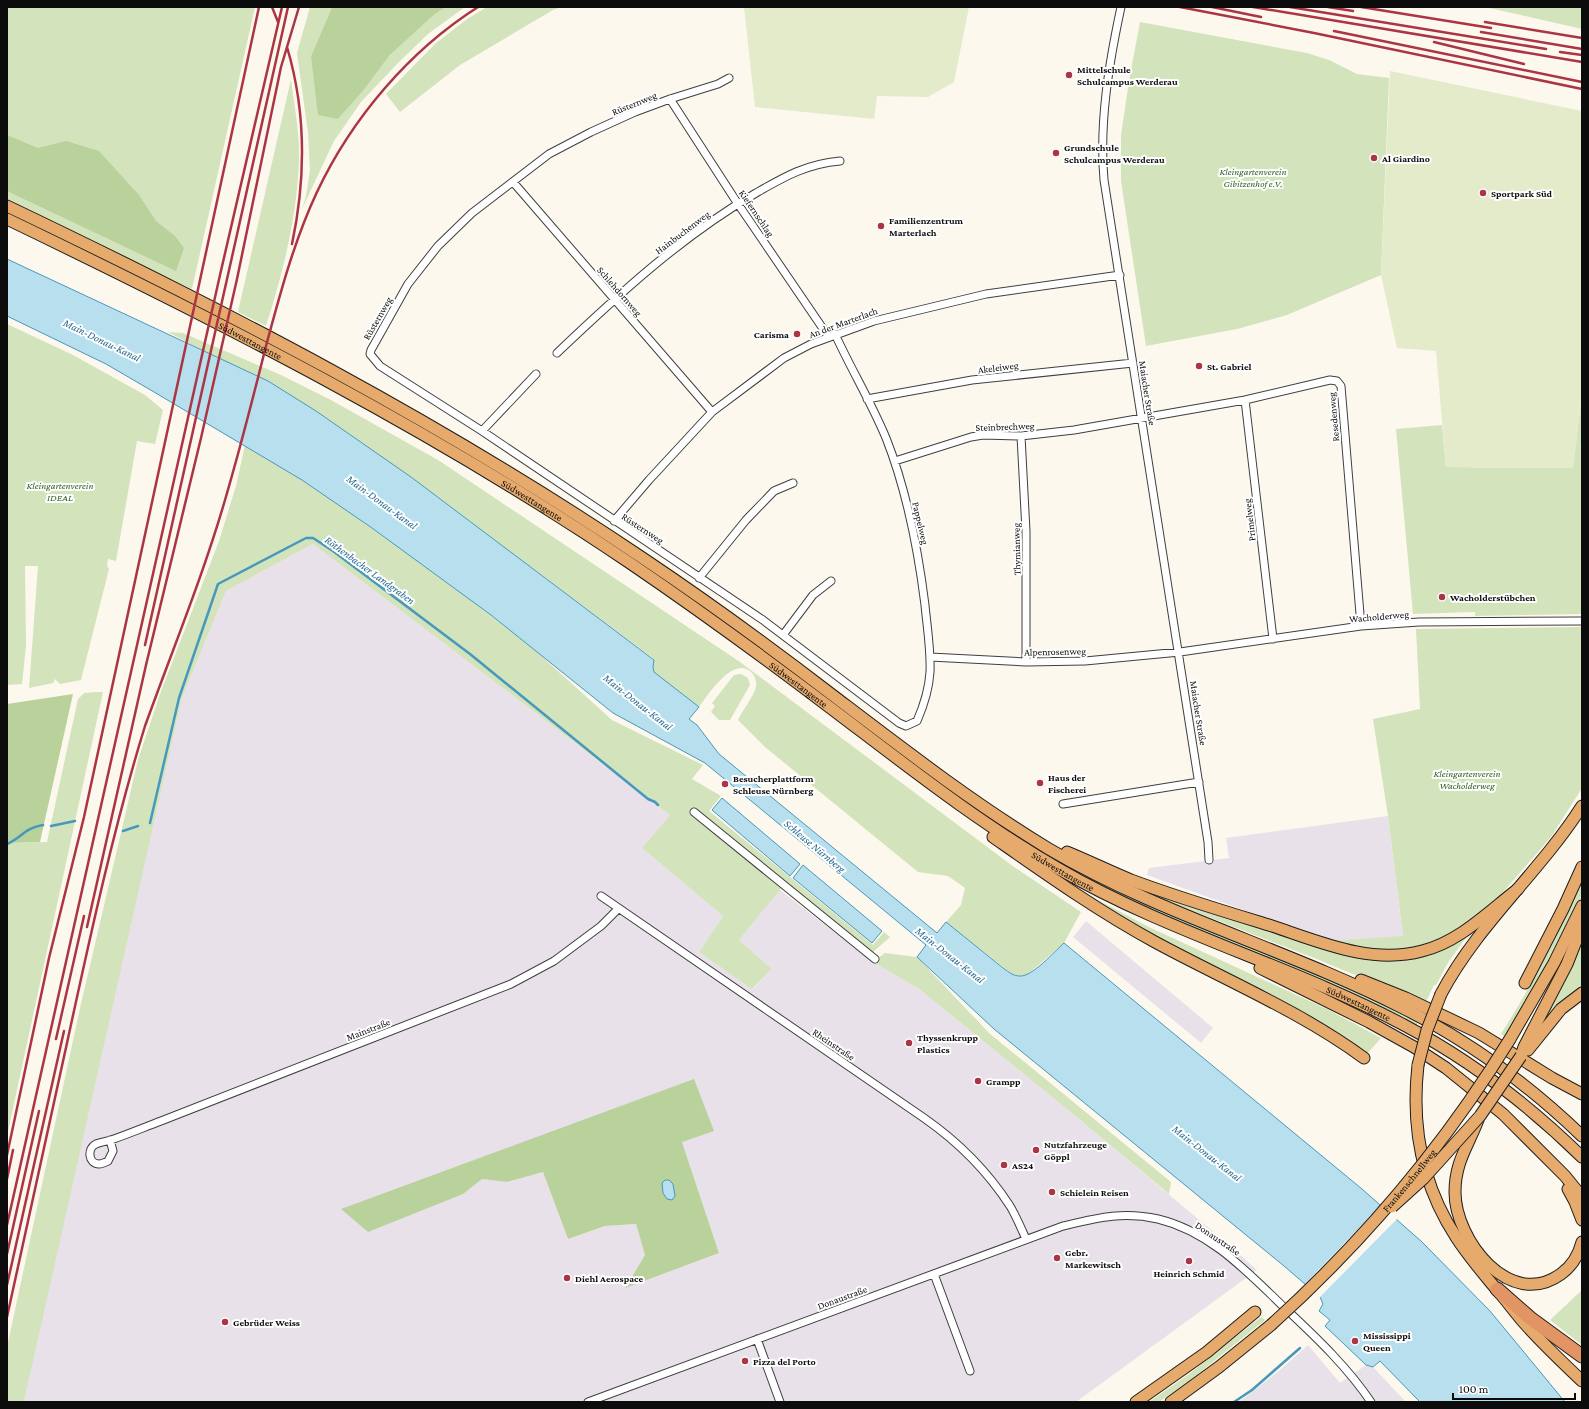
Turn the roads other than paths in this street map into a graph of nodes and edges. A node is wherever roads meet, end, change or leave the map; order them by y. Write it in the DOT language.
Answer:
graph roads {
  1 [pos="1121,7"];
  2 [pos="729,78"];
  3 [pos="670,99"];
  4 [pos="840,161"];
  5 [pos="513,182"];
  6 [pos="738,204"];
  7 [pos="7,206"];
  8 [pos="7,219"];
  9 [pos="1120,275"];
  10 [pos="614,299"];
  11 [pos="832,335"];
  12 [pos="557,353"];
  13 [pos="1133,363"];
  14 [pos="536,374"];
  15 [pos="867,399"];
  16 [pos="1245,400"];
  17 [pos="712,412"];
  18 [pos="1142,418"];
  19 [pos="482,431"];
  20 [pos="1021,436"];
  21 [pos="895,460"];
  22 [pos="793,483"];
  23 [pos="614,521"];
  24 [pos="699,578"];
  25 [pos="831,581"];
  26 [pos="1582,621"];
  27 [pos="1362,626"];
  28 [pos="783,635"];
  29 [pos="1273,639"];
  30 [pos="1180,652"];
  31 [pos="930,657"];
  32 [pos="1026,662"];
  33 [pos="910,724"];
  34 [pos="1199,782"];
  35 [pos="954,800"];
  36 [pos="1063,804"];
  37 [pos="1582,806"];
  38 [pos="694,812"];
  39 [pos="1028,836"];
  40 [pos="1209,860"];
  41 [pos="1582,867"];
  42 [pos="1518,889"];
  43 [pos="601,896"];
  44 [pos="1582,906"];
  45 [pos="618,909"];
  46 [pos="1582,926"];
  47 [pos="1225,947"];
  48 [pos="875,959"];
  49 [pos="1305,964"];
  50 [pos="1525,983"];
  51 [pos="1582,993"];
  52 [pos="1524,1051"];
  53 [pos="1364,1058"];
  54 [pos="1552,1078"];
  55 [pos="1582,1094"];
  56 [pos="1582,1103"];
  57 [pos="1480,1116"];
  58 [pos="1582,1136"];
  59 [pos="110,1140"];
  60 [pos="1582,1157"];
  61 [pos="1552,1163"];
  62 [pos="1582,1197"];
  63 [pos="1582,1220"];
  64 [pos="1370,1225"];
  65 [pos="1026,1239"];
  66 [pos="1582,1242"];
  67 [pos="934,1274"];
  68 [pos="1497,1289"];
  69 [pos="1255,1312"];
  70 [pos="757,1339"];
  71 [pos="1582,1356"];
  72 [pos="970,1371"];
  73 [pos="1582,1381"];
  74 [pos="588,1402"];
  75 [pos="780,1402"];
  76 [pos="1136,1402"];
  77 [pos="1171,1402"];
  78 [pos="1372,1402"];
  1 -- 9 [label="street, Maiacher Straße"];
  2 -- 3 [label="street, Rüsternweg"];
  3 -- 5 [label="street, Rüsternweg"];
  3 -- 6 [label="street, Kiefernschlag"];
  4 -- 6 [label="street, Hainbuchenweg"];
  5 -- 10 [label="street, Schlehdornweg"];
  5 -- 19 [label="street, Rüsternweg"];
  6 -- 10 [label="street, Hainbuchenweg"];
  6 -- 11 [label="street, Kiefernschlag"];
  7 -- 39 [label="highway, Südwesttangente"];
  8 -- 35 [label="highway, Südwesttangente"];
  9 -- 11 [label="street, An der Marterlach"];
  9 -- 13 [label="street, Maiacher Straße"];
  10 -- 12 [label="street, Hainbuchenweg"];
  10 -- 17 [label="street, Schlehdornweg"];
  11 -- 15 [label="street, Pappelweg"];
  11 -- 17 [label="street, An der Marterlach"];
  13 -- 15 [label="street, Akeleiweg"];
  13 -- 18 [label="street, Maiacher Straße"];
  14 -- 19 [label="street"];
  15 -- 21 [label="street, Pappelweg"];
  16 -- 18 [label="street, Resedenweg"];
  16 -- 27 [label="street, Resedenweg"];
  16 -- 29 [label="street, Primelweg"];
  17 -- 23 [label="street, An der Marterlach"];
  18 -- 20 [label="street, Steinbrechweg"];
  18 -- 30 [label="street, Maiacher Straße"];
  19 -- 23 [label="street, Rüsternweg"];
  20 -- 21 [label="street, Steinbrechweg"];
  20 -- 32 [label="street, Thymianweg"];
  21 -- 31 [label="street, Pappelweg"];
  22 -- 24 [label="street"];
  23 -- 24 [label="street, Rüsternweg"];
  24 -- 28 [label="street, Rüsternweg"];
  25 -- 28 [label="street"];
  26 -- 27 [label="street, Wacholderweg"];
  27 -- 29 [label="street, Wacholderweg"];
  28 -- 33 [label="street, Rüsternweg"];
  29 -- 30 [label="street, Wacholderweg"];
  30 -- 32 [label="street, Alpenrosenweg"];
  30 -- 34 [label="street, Maiacher Straße"];
  31 -- 32 [label="street, Alpenrosenweg"];
  31 -- 33 [label="street, Pappelweg"];
  34 -- 36 [label="street"];
  34 -- 40 [label="street, Maiacher Straße"];
  35 -- 47 [label="highway, Südwesttangente"];
  35 -- 53 [label="highway"];
  37 -- 42 [label="highway"];
  38 -- 48 [label="street"];
  39 -- 42 [label="highway"];
  39 -- 49 [label="highway, Südwesttangente"];
  41 -- 50 [label="highway"];
  42 -- 68 [label="highway, bridge"];
  43 -- 45 [label="street, Rheinstraße"];
  44 -- 64 [label="highway, Frankenschnellweg, bridge"];
  45 -- 59 [label="street, Mainstraße"];
  45 -- 65 [label="street, Rheinstraße"];
  46 -- 52 [label="highway"];
  47 -- 60 [label="highway, Südwesttangente"];
  47 -- 61 [label="highway"];
  49 -- 54 [label="highway"];
  49 -- 58 [label="highway, Südwesttangente"];
  51 -- 52 [label="highway"];
  52 -- 57 [label="highway, bridge"];
  54 -- 55 [label="highway"];
  54 -- 56 [label="highway"];
  57 -- 64 [label="highway, bridge"];
  57 -- 66 [label="highway, bridge"];
  61 -- 62 [label="highway"];
  61 -- 63 [label="highway"];
  64 -- 77 [label="highway, Frankenschnellweg, bridge"];
  65 -- 67 [label="street, Donaustraße"];
  65 -- 78 [label="street, Donaustraße"];
  67 -- 70 [label="street, Donaustraße"];
  67 -- 72 [label="street"];
  68 -- 71 [label="highway"];
  68 -- 73 [label="highway"];
  69 -- 76 [label="highway"];
  70 -- 74 [label="street, Donaustraße"];
  70 -- 75 [label="street"];
}
